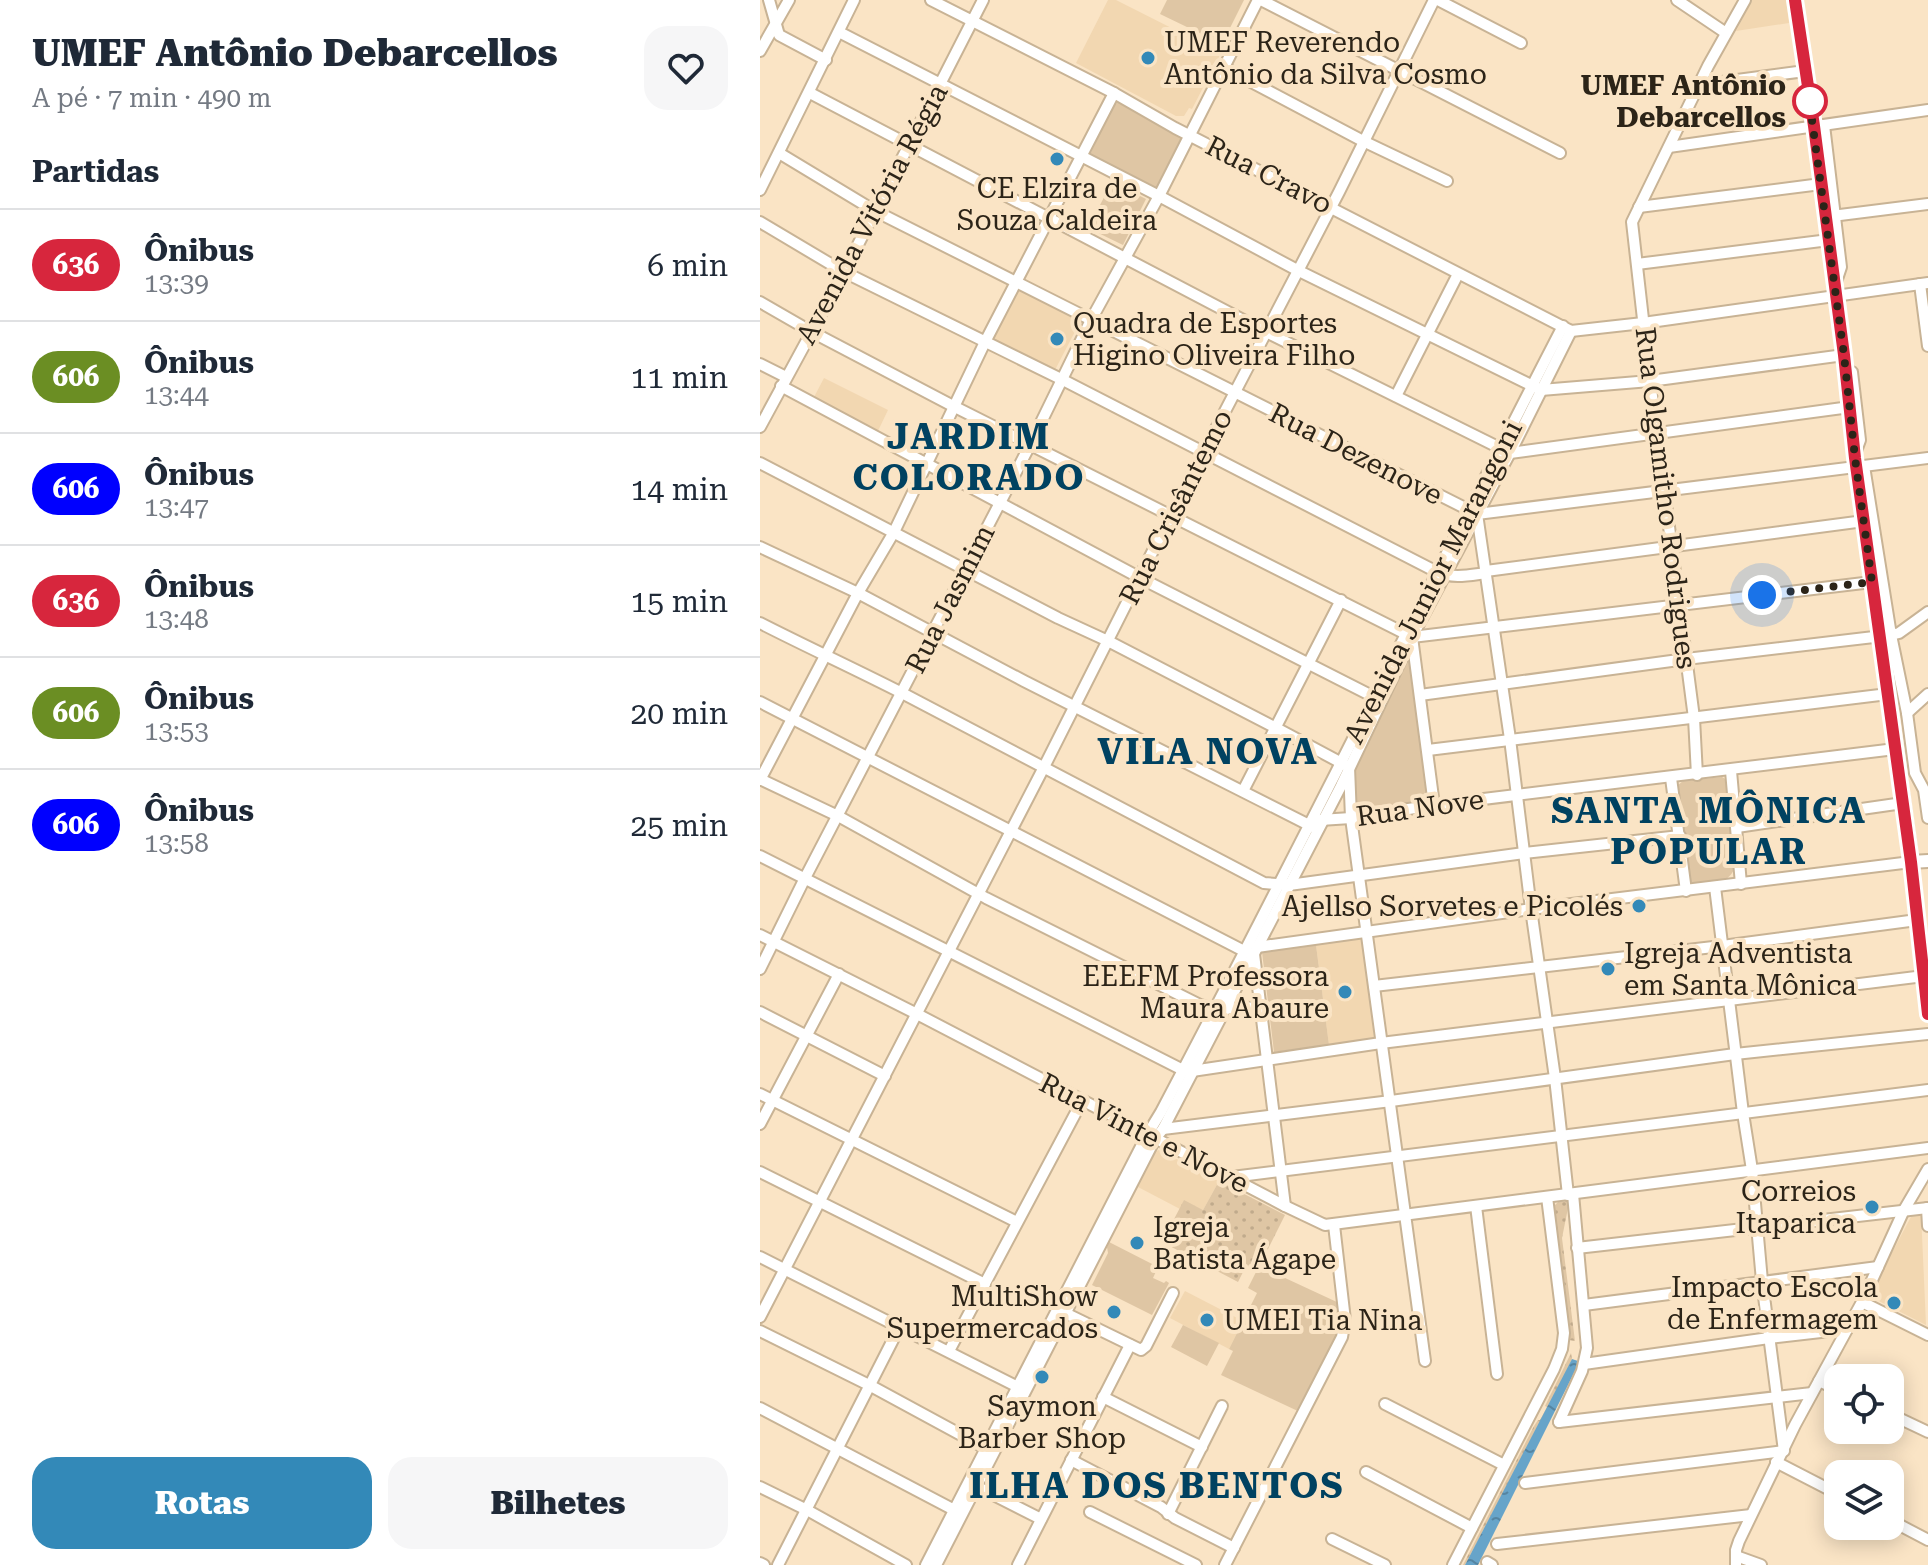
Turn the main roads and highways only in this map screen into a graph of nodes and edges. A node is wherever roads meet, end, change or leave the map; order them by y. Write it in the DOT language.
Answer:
graph roads {
  1 [pos="1795,0"];
  2 [pos="1928,861"];
  3 [pos="1911,862"];
  4 [pos="1927,999"];
  5 [pos="1928,1014"];
  1 -- 3 [label="main road"];
  2 -- 3 [label="main road"];
  3 -- 4 [label="main road"];
  4 -- 5 [label="main road"];
}
